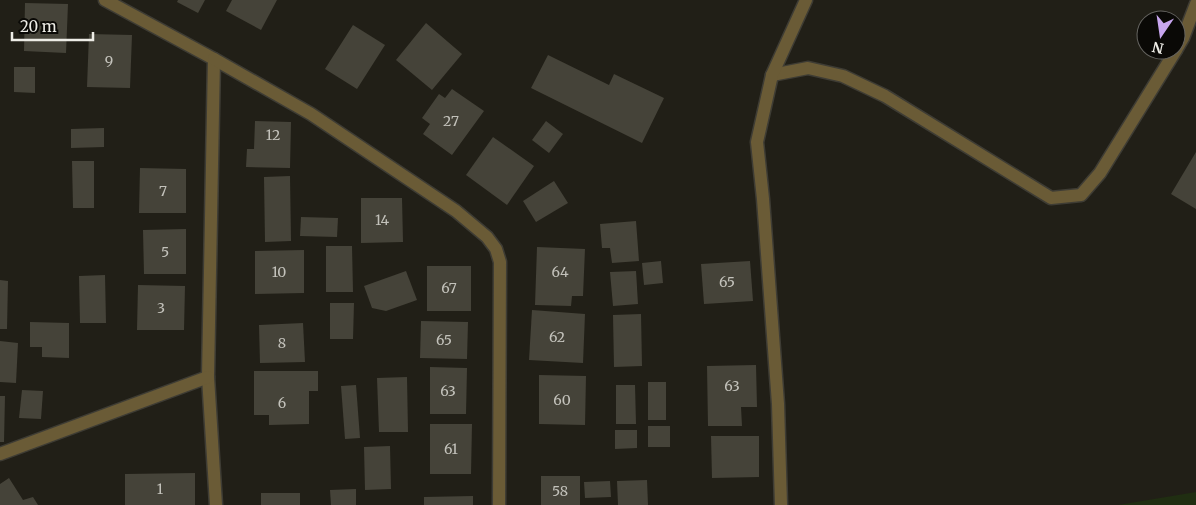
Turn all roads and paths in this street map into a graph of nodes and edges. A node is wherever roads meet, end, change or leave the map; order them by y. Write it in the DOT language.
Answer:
graph roads {
  1 [pos="105,0"];
  2 [pos="806,0"];
  3 [pos="1196,4"];
  4 [pos="1186,30"];
  5 [pos="214,59"];
  6 [pos="1170,60"];
  7 [pos="772,76"];
  8 [pos="208,377"];
  9 [pos="0,454"];
  10 [pos="216,505"];
  11 [pos="499,505"];
  12 [pos="781,505"];
  1 -- 5 [label="street"];
  2 -- 7 [label="street"];
  3 -- 4 [label="street"];
  5 -- 8 [label="street"];
  5 -- 11 [label="street"];
  6 -- 7 [label="street"];
  7 -- 12 [label="street"];
  8 -- 9 [label="street"];
  8 -- 10 [label="street"];
}
